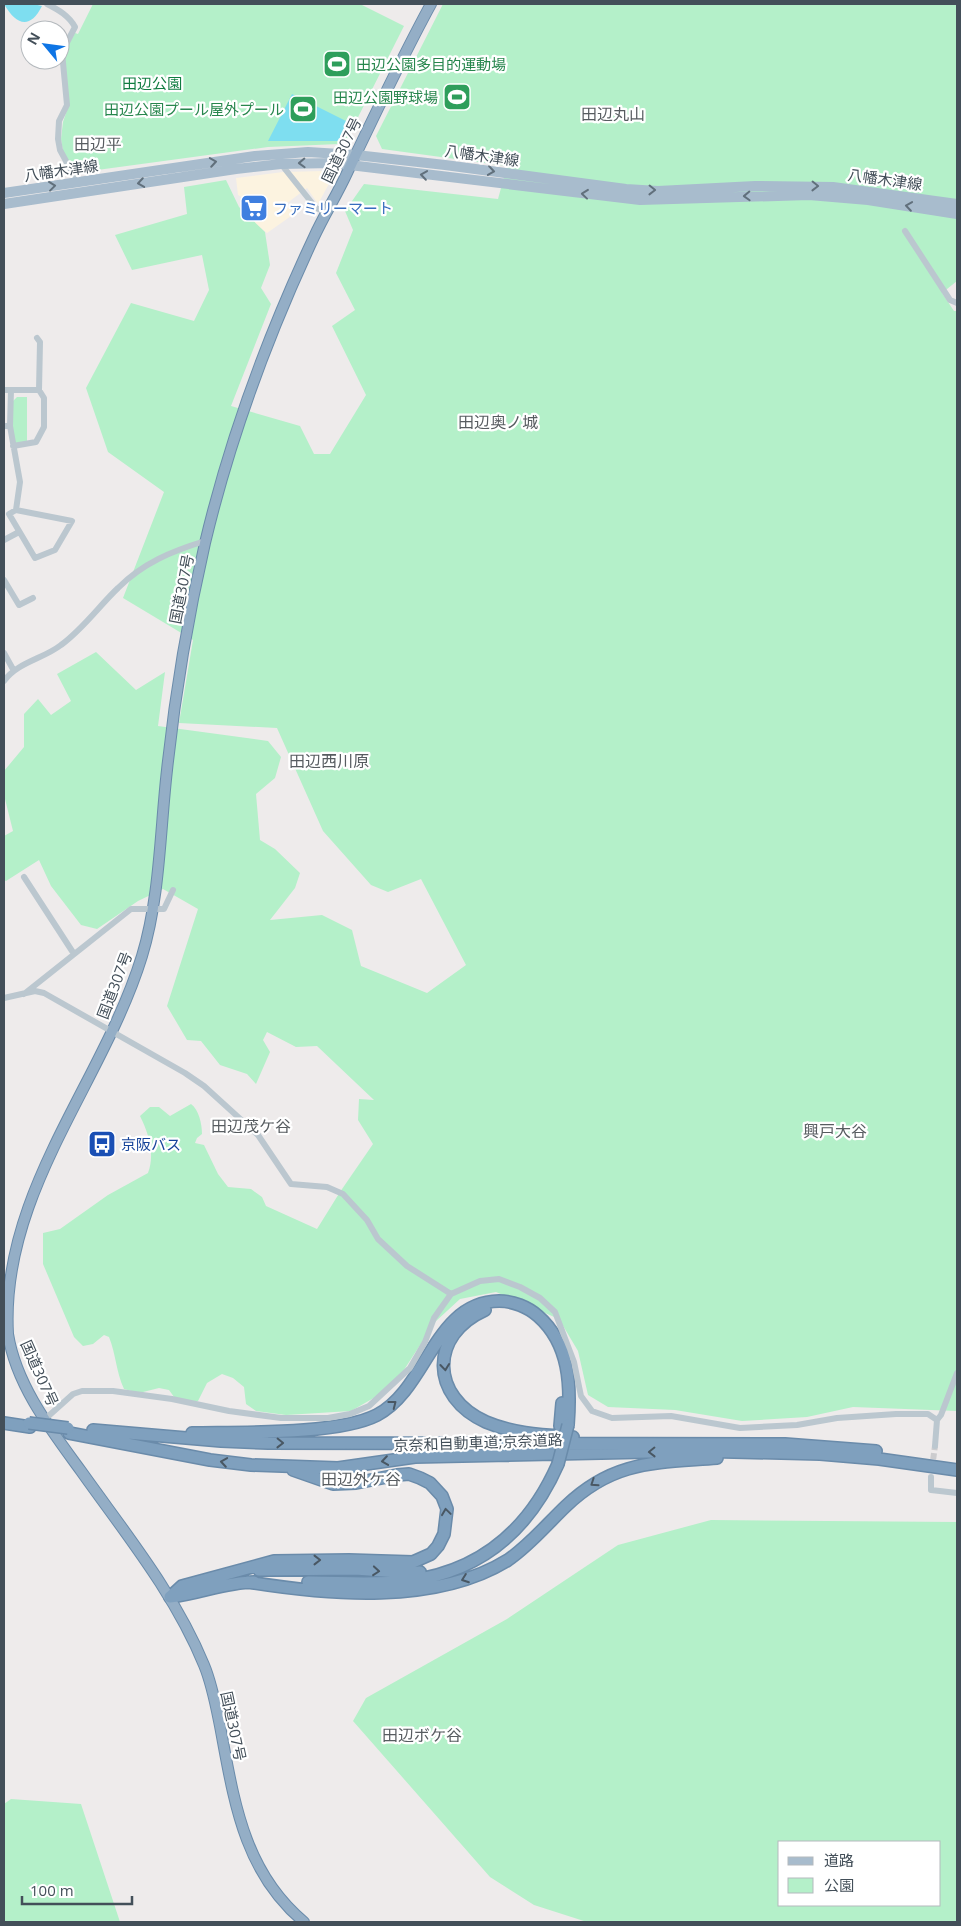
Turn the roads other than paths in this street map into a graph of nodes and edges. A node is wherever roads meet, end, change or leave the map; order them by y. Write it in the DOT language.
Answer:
graph roads {
  1 [pos="47,4"];
  2 [pos="431,4"];
  3 [pos="356,154"];
  4 [pos="281,164"];
  5 [pos="350,166"];
  6 [pos="78,183"];
  7 [pos="4,193"];
  8 [pos="4,204"];
  9 [pos="957,204"];
  10 [pos="326,212"];
  11 [pos="957,214"];
  12 [pos="905,231"];
  13 [pos="957,304"];
  14 [pos="37,338"];
  15 [pos="4,390"];
  16 [pos="11,390"];
  17 [pos="39,390"];
  18 [pos="7,426"];
  19 [pos="13,446"];
  20 [pos="16,510"];
  21 [pos="19,532"];
  22 [pos="4,540"];
  23 [pos="205,541"];
  24 [pos="4,580"];
  25 [pos="33,598"];
  26 [pos="4,653"];
  27 [pos="14,671"];
  28 [pos="4,681"];
  29 [pos="24,877"];
  30 [pos="173,890"];
  31 [pos="152,910"];
  32 [pos="74,954"];
  33 [pos="24,994"];
  34 [pos="4,998"];
  35 [pos="111,1033"];
  36 [pos="451,1294"];
  37 [pos="957,1373"];
  38 [pos="4,1418"];
  39 [pos="44,1420"];
  40 [pos="937,1420"];
  41 [pos="4,1423"];
  42 [pos="29,1425"];
  43 [pos="564,1426"];
  44 [pos="68,1430"];
  45 [pos="92,1430"];
  46 [pos="785,1444"];
  47 [pos="935,1446"];
  48 [pos="796,1453"];
  49 [pos="957,1463"];
  50 [pos="554,1464"];
  51 [pos="281,1466"];
  52 [pos="957,1470"];
  53 [pos="931,1477"];
  54 [pos="957,1493"];
  55 [pos="240,1571"];
  56 [pos="248,1582"];
  57 [pos="170,1597"];
  58 [pos="304,1922"];
  1 -- 6 [label="street"];
  2 -- 3 [label="highway, 国道307号"];
  3 -- 5 [label="highway, 国道307号"];
  6 -- 3 [label="main road, 八幡木津線, one-way"];
  3 -- 9 [label="main road, 八幡木津線, one-way"];
  5 -- 4 [label="main road, 八幡木津線, one-way"];
  4 -- 8 [label="main road, 八幡木津線, one-way"];
  4 -- 10 [label="street"];
  5 -- 10 [label="highway, 国道307号"];
  11 -- 5 [label="main road, 八幡木津線, one-way"];
  7 -- 6 [label="main road, 八幡木津線, one-way"];
  10 -- 23 [label="highway, 国道307号"];
  12 -- 13 [label="street"];
  14 -- 17 [label="street"];
  15 -- 16 [label="street"];
  16 -- 17 [label="street"];
  16 -- 18 [label="street"];
  17 -- 19 [label="street"];
  18 -- 19 [label="street"];
  19 -- 20 [label="street"];
  20 -- 21 [label="street"];
  20 -- 21 [label="street"];
  21 -- 22 [label="street"];
  23 -- 27 [label="street"];
  23 -- 31 [label="highway, 国道307号"];
  24 -- 25 [label="street"];
  26 -- 27 [label="street"];
  27 -- 28 [label="street"];
  29 -- 32 [label="street"];
  30 -- 31 [label="street"];
  31 -- 32 [label="street"];
  31 -- 35 [label="highway, 国道307号"];
  32 -- 33 [label="street"];
  33 -- 34 [label="street"];
  33 -- 35 [label="street"];
  35 -- 36 [label="street"];
  35 -- 39 [label="highway, 国道307号"];
  36 -- 39 [label="street"];
  36 -- 40 [label="street"];
  37 -- 40 [label="street"];
  38 -- 42 [label="highway, 京奈和自動車道;京奈道路"];
  39 -- 57 [label="highway, 国道307号"];
  40 -- 47 [label="street"];
  41 -- 42 [label="highway, 京奈和自動車道;京奈道路"];
  42 -- 44 [label="highway, 京奈和自動車道;京奈道路"];
  45 -- 43 [label="highway, one-way"];
  43 -- 46 [label="highway, one-way"];
  43 -- 50 [label="highway"];
  44 -- 45 [label="highway, 京奈和自動車道;京奈道路"];
  51 -- 44 [label="highway, 京奈和自動車道;京奈道路, one-way"];
  45 -- 46 [label="highway, 京奈和自動車道;京奈道路, one-way"];
  46 -- 49 [label="highway, 京奈和自動車道;京奈道路"];
  48 -- 51 [label="highway, 京奈和自動車道;京奈道路, one-way"];
  48 -- 52 [label="highway, 京奈和自動車道;京奈道路"];
  48 -- 56 [label="highway, one-way"];
  55 -- 50 [label="highway, one-way"];
  50 -- 56 [label="highway"];
  55 -- 51 [label="highway, one-way"];
  53 -- 54 [label="street"];
  55 -- 57 [label="highway"];
  56 -- 57 [label="highway"];
  57 -- 58 [label="highway, 国道307号"];
}
